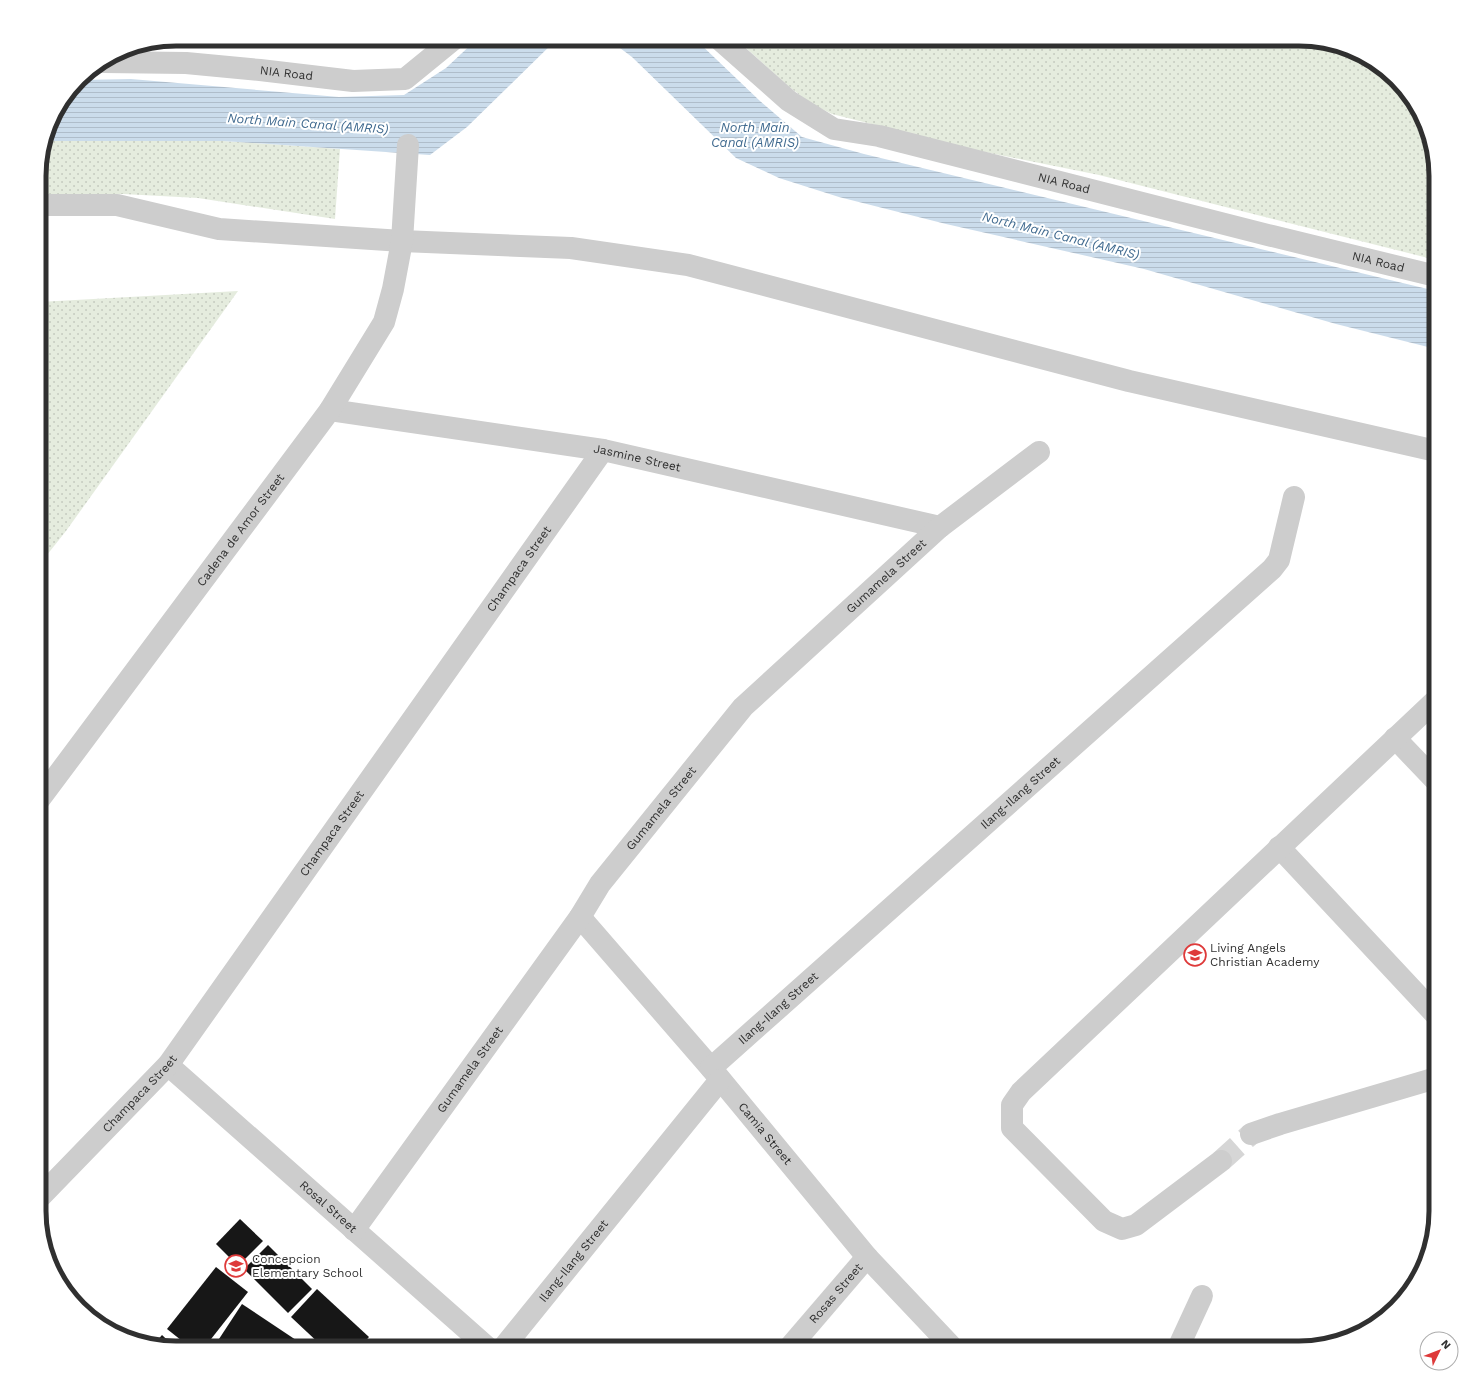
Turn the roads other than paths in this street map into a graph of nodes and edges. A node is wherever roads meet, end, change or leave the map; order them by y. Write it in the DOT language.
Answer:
graph roads {
  1 [pos="445,46"];
  2 [pos="727,46"];
  3 [pos="113,62"];
  4 [pos="408,145"];
  5 [pos="46,205"];
  6 [pos="402,241"];
  7 [pos="1429,274"];
  8 [pos="330,410"];
  9 [pos="1429,448"];
  10 [pos="603,450"];
  11 [pos="1039,452"];
  12 [pos="1294,497"];
  13 [pos="940,527"];
  14 [pos="1429,706"];
  15 [pos="1395,738"];
  16 [pos="1429,774"];
  17 [pos="46,791"];
  18 [pos="1279,847"];
  19 [pos="580,917"];
  20 [pos="1429,1008"];
  21 [pos="168,1065"];
  22 [pos="715,1074"];
  23 [pos="1429,1080"];
  24 [pos="1251,1134"];
  25 [pos="1221,1161"];
  26 [pos="46,1191"];
  27 [pos="354,1230"];
  28 [pos="867,1257"];
  29 [pos="1202,1296"];
  30 [pos="480,1341"];
  31 [pos="508,1341"];
  32 [pos="795,1341"];
  33 [pos="946,1341"];
  34 [pos="1181,1341"];
  1 -- 3 [label="street, NIA Road"];
  2 -- 7 [label="street, NIA Road"];
  4 -- 6 [label="street, Cadena de Amor Street"];
  5 -- 6 [label="street"];
  6 -- 8 [label="street, Cadena de Amor Street"];
  6 -- 9 [label="street"];
  8 -- 10 [label="street, Jasmine Street"];
  8 -- 17 [label="street, Cadena de Amor Street"];
  10 -- 13 [label="street, Jasmine Street"];
  10 -- 21 [label="street, Champaca Street"];
  11 -- 13 [label="street, Gumamela Street"];
  12 -- 22 [label="street, Ilang-Ilang Street"];
  13 -- 19 [label="street, Gumamela Street"];
  14 -- 15 [label="street"];
  15 -- 16 [label="street"];
  15 -- 18 [label="street"];
  18 -- 20 [label="street"];
  18 -- 25 [label="street"];
  19 -- 22 [label="street, Camia Street"];
  19 -- 27 [label="street, Gumamela Street"];
  21 -- 26 [label="street, Champaca Street"];
  21 -- 27 [label="street, Rosal Street"];
  22 -- 28 [label="street, Camia Street"];
  22 -- 31 [label="street, Ilang-Ilang Street"];
  23 -- 24 [label="street"];
  27 -- 30 [label="street, Rosal Street"];
  28 -- 32 [label="street, Rosas Street"];
  28 -- 33 [label="street, Camia Street"];
  29 -- 34 [label="street"];
}
